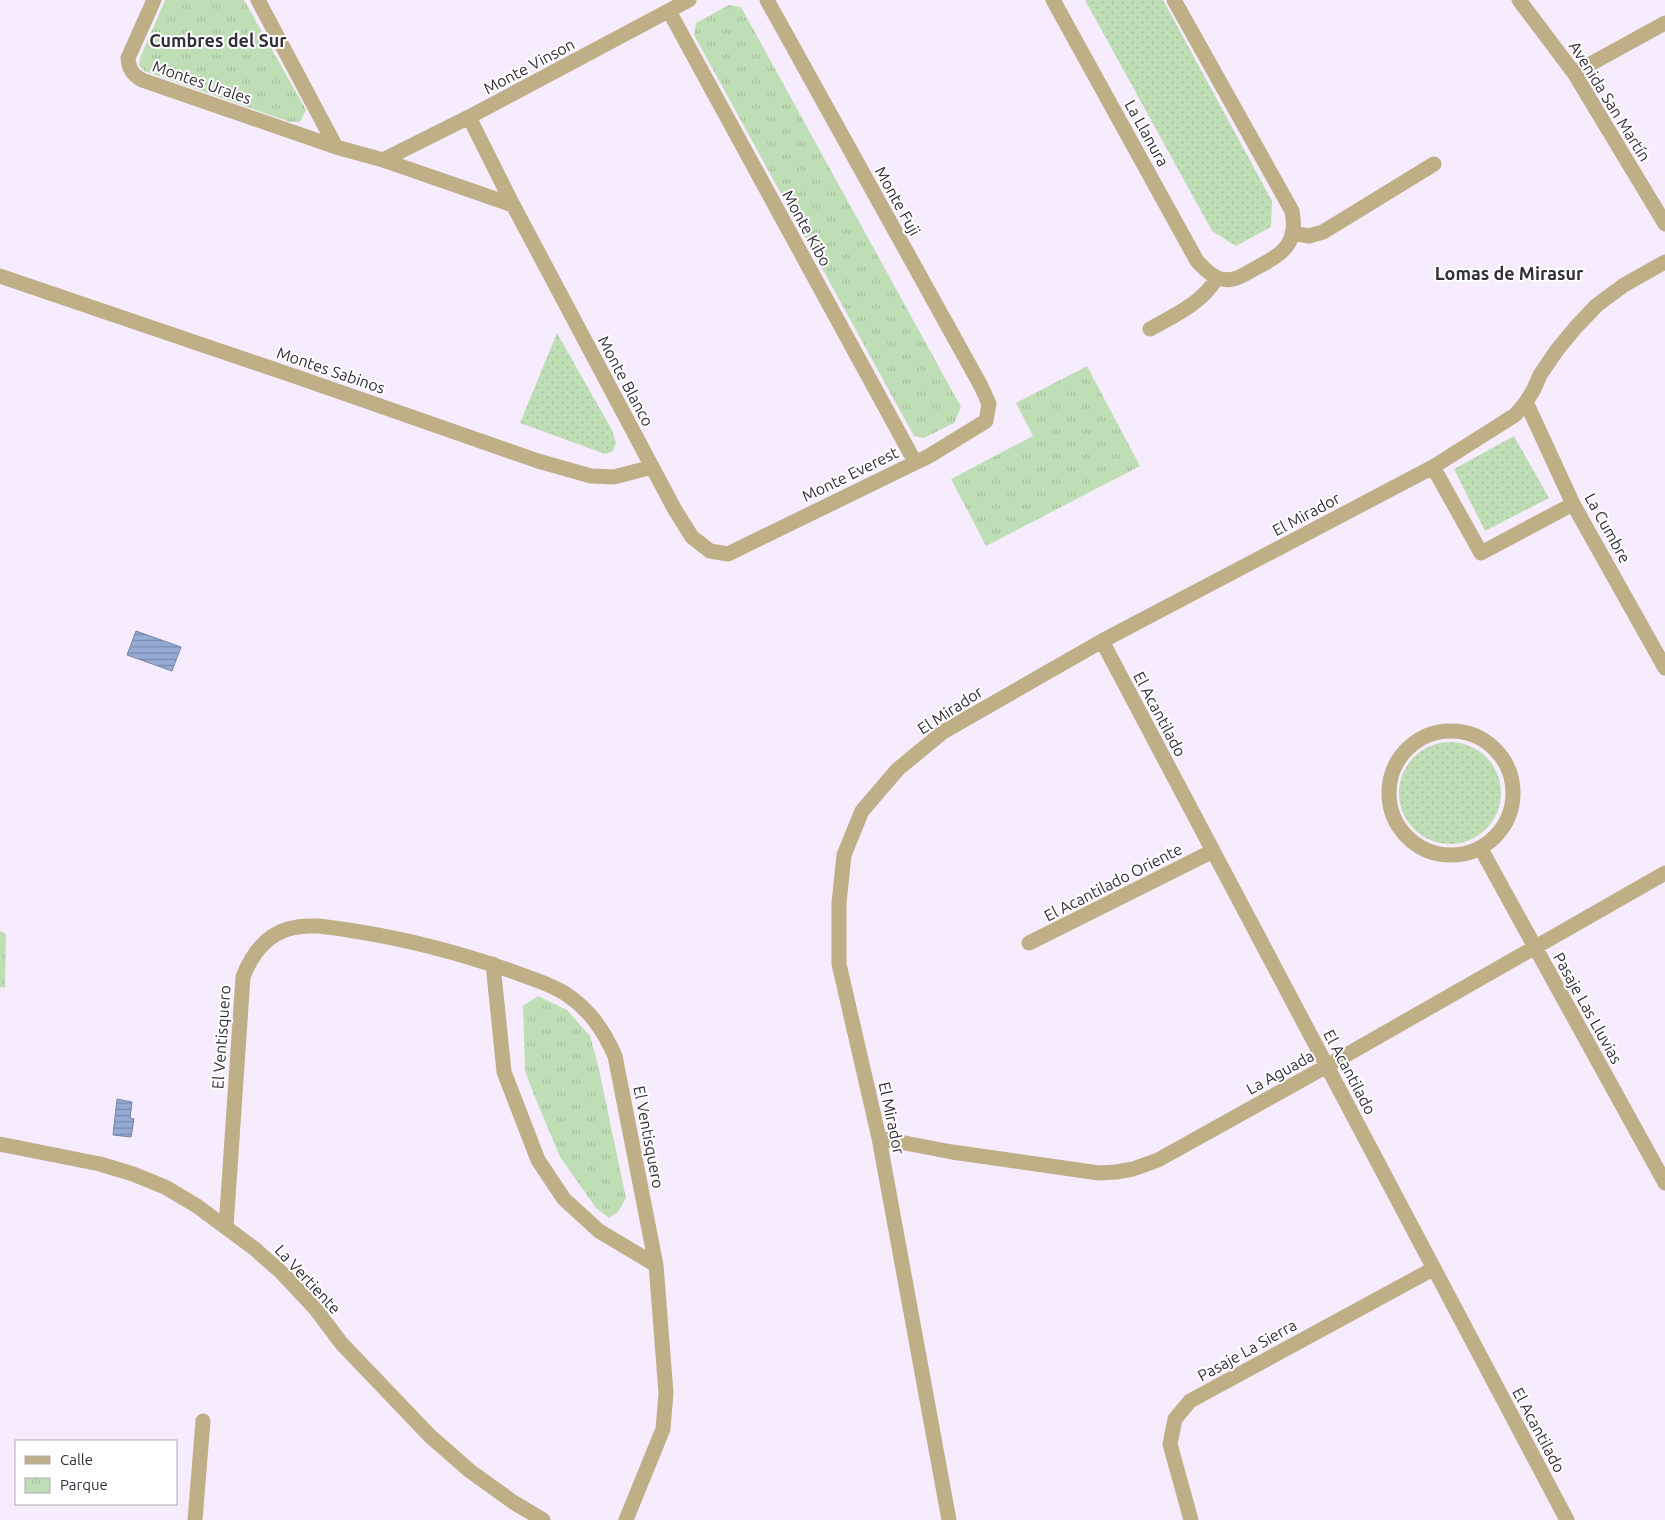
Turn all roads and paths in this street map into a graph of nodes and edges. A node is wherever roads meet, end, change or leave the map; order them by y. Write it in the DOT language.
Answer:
graph roads {
  1 [pos="154,0"];
  2 [pos="258,0"];
  3 [pos="689,0"];
  4 [pos="766,0"];
  5 [pos="1053,0"];
  6 [pos="1174,0"];
  7 [pos="1519,0"];
  8 [pos="669,11"];
  9 [pos="1665,23"];
  10 [pos="1574,73"];
  11 [pos="469,118"];
  12 [pos="336,147"];
  13 [pos="383,160"];
  14 [pos="1434,164"];
  15 [pos="513,205"];
  16 [pos="1665,224"];
  17 [pos="1292,233"];
  18 [pos="1665,262"];
  19 [pos="0,276"];
  20 [pos="1217,278"];
  21 [pos="1150,330"];
  22 [pos="1526,402"];
  23 [pos="986,421"];
  24 [pos="915,462"];
  25 [pos="652,467"];
  26 [pos="1433,467"];
  27 [pos="1573,504"];
  28 [pos="728,554"];
  29 [pos="1102,641"];
  30 [pos="1665,668"];
  31 [pos="1480,849"];
  32 [pos="1213,852"];
  33 [pos="1665,873"];
  34 [pos="1029,943"];
  35 [pos="1535,948"];
  36 [pos="493,964"];
  37 [pos="1327,1066"];
  38 [pos="879,1138"];
  39 [pos="0,1144"];
  40 [pos="1665,1183"];
  41 [pos="226,1227"];
  42 [pos="656,1264"];
  43 [pos="1433,1268"];
  44 [pos="203,1421"];
  45 [pos="195,1520"];
  46 [pos="543,1520"];
  47 [pos="626,1520"];
  48 [pos="950,1520"];
  49 [pos="1191,1520"];
  50 [pos="1566,1520"];
  1 -- 12 [label="street, Montes Urales"];
  2 -- 12 [label="street"];
  3 -- 8 [label="street, Monte Vinson"];
  4 -- 23 [label="street, Monte Fuji"];
  5 -- 20 [label="street, La Llanura"];
  6 -- 17 [label="street"];
  7 -- 10 [label="street, Avenida San Martín"];
  8 -- 11 [label="street, Monte Vinson"];
  8 -- 24 [label="street, Monte Kibo"];
  9 -- 10 [label="street"];
  10 -- 16 [label="street, Avenida San Martín"];
  11 -- 13 [label="street, Monte Vinson"];
  11 -- 15 [label="street, Monte Blanco"];
  12 -- 13 [label="street"];
  13 -- 15 [label="street"];
  14 -- 17 [label="street"];
  15 -- 25 [label="street, Monte Blanco"];
  17 -- 20 [label="street"];
  18 -- 22 [label="street, El Mirador"];
  19 -- 25 [label="street, Montes Sabinos"];
  20 -- 21 [label="street"];
  22 -- 26 [label="street, El Mirador"];
  22 -- 27 [label="street, La Cumbre"];
  23 -- 24 [label="street, Monte Everest"];
  24 -- 28 [label="street, Monte Everest"];
  25 -- 28 [label="street, Monte Blanco"];
  26 -- 27 [label="street"];
  26 -- 29 [label="street, El Mirador"];
  27 -- 30 [label="street, La Cumbre"];
  29 -- 32 [label="street, El Acantilado"];
  29 -- 38 [label="street, El Mirador"];
  31 -- 31 [label="street"];
  31 -- 35 [label="street, Pasaje Las Lluvias"];
  32 -- 34 [label="street, El Acantilado Oriente"];
  32 -- 37 [label="street, El Acantilado"];
  33 -- 35 [label="street, La Aguada"];
  35 -- 37 [label="street, La Aguada"];
  35 -- 40 [label="street, Pasaje Las Lluvias"];
  36 -- 41 [label="street, El Ventisquero"];
  36 -- 42 [label="street"];
  36 -- 42 [label="street, El Ventisquero"];
  37 -- 38 [label="street, La Aguada"];
  37 -- 43 [label="street, El Acantilado"];
  38 -- 48 [label="street, El Mirador"];
  39 -- 41 [label="street, La Vertiente"];
  41 -- 46 [label="street, La Vertiente"];
  42 -- 47 [label="street, El Ventisquero"];
  43 -- 49 [label="street, Pasaje La Sierra"];
  43 -- 50 [label="street, El Acantilado"];
  44 -- 45 [label="street"];
}
